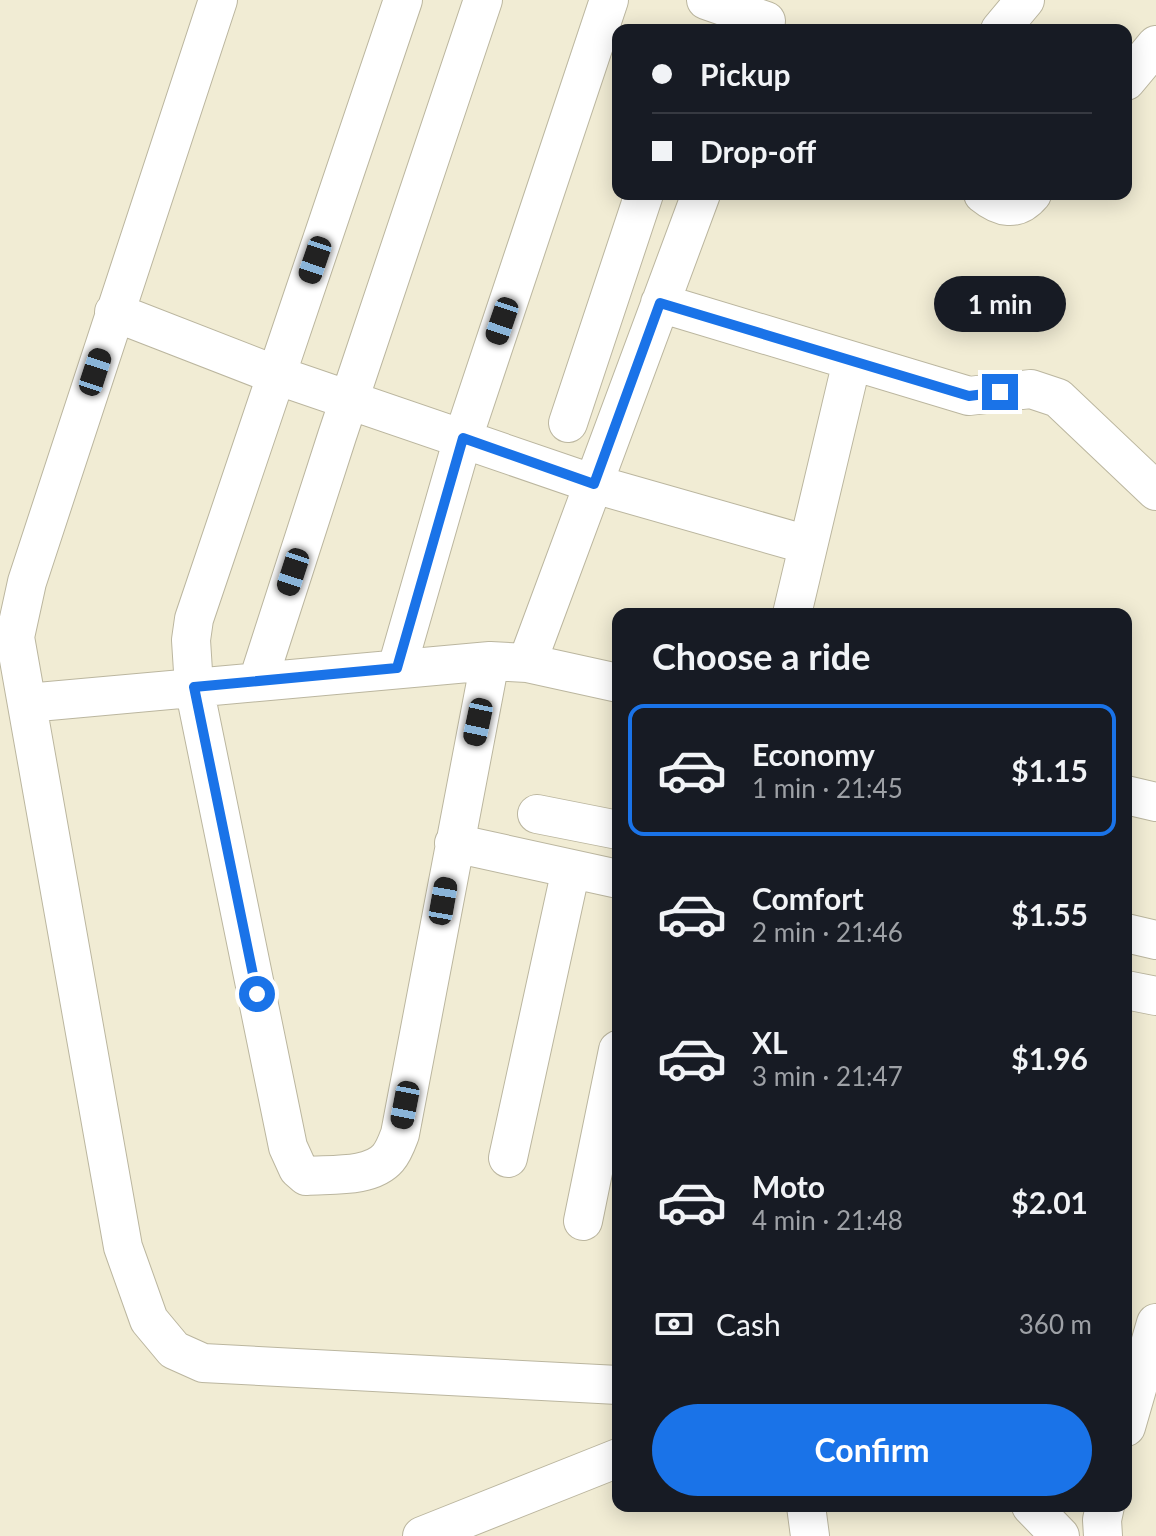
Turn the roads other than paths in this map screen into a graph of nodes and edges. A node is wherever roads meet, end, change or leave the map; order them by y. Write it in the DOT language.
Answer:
graph roads {
  1 [pos="218,0"];
  2 [pos="403,0"];
  3 [pos="483,0"];
  4 [pos="609,0"];
  5 [pos="708,0"];
  6 [pos="1025,0"];
  7 [pos="769,17"];
  8 [pos="701,24"];
  9 [pos="1005,24"];
  10 [pos="1156,45"];
  11 [pos="1132,74"];
  12 [pos="642,200"];
  13 [pos="699,200"];
  14 [pos="990,200"];
  15 [pos="1027,200"];
  16 [pos="660,303"];
  17 [pos="114,312"];
  18 [pos="852,361"];
  19 [pos="276,375"];
  20 [pos="350,398"];
  21 [pos="568,423"];
  22 [pos="463,438"];
  23 [pos="594,484"];
  24 [pos="1156,491"];
  25 [pos="808,545"];
  26 [pos="793,608"];
  27 [pos="7,632"];
  28 [pos="509,662"];
  29 [pos="397,668"];
  30 [pos="258,681"];
  31 [pos="612,682"];
  32 [pos="194,687"];
  33 [pos="27,703"];
  34 [pos="1132,796"];
  35 [pos="1156,802"];
  36 [pos="537,814"];
  37 [pos="612,829"];
  38 [pos="454,843"];
  39 [pos="571,869"];
  40 [pos="612,878"];
  41 [pos="1132,934"];
  42 [pos="1156,940"];
  43 [pos="612,1079"];
  44 [pos="508,1158"];
  45 [pos="583,1221"];
  46 [pos="1156,1323"];
  47 [pos="612,1385"];
  48 [pos="1132,1406"];
  49 [pos="612,1460"];
  50 [pos="807,1512"];
  51 [pos="1037,1512"];
  52 [pos="1104,1512"];
  53 [pos="422,1536"];
  54 [pos="810,1536"];
  55 [pos="1060,1536"];
  56 [pos="1103,1536"];
  1 -- 17 [label="street"];
  2 -- 19 [label="street"];
  3 -- 20 [label="street"];
  4 -- 22 [label="street"];
  5 -- 7 [label="street"];
  5 -- 8 [label="street"];
  6 -- 9 [label="street"];
  10 -- 11 [label="street"];
  12 -- 21 [label="street"];
  13 -- 16 [label="street"];
  14 -- 15 [label="street"];
  16 -- 18 [label="street"];
  16 -- 23 [label="street"];
  17 -- 19 [label="street"];
  17 -- 27 [label="street"];
  18 -- 24 [label="street"];
  18 -- 25 [label="street"];
  19 -- 20 [label="street"];
  19 -- 32 [label="street"];
  20 -- 22 [label="street"];
  20 -- 30 [label="street"];
  22 -- 23 [label="street"];
  22 -- 29 [label="street"];
  23 -- 25 [label="street"];
  23 -- 28 [label="street"];
  25 -- 26 [label="street"];
  27 -- 33 [label="street"];
  28 -- 29 [label="street"];
  28 -- 31 [label="street"];
  28 -- 38 [label="street"];
  29 -- 30 [label="street"];
  30 -- 32 [label="street"];
  32 -- 33 [label="street"];
  32 -- 38 [label="street"];
  33 -- 47 [label="street"];
  34 -- 35 [label="street"];
  36 -- 37 [label="street"];
  38 -- 39 [label="street"];
  39 -- 40 [label="street"];
  39 -- 44 [label="street"];
  41 -- 42 [label="street"];
  43 -- 45 [label="street"];
  46 -- 48 [label="street"];
  49 -- 53 [label="street"];
  50 -- 54 [label="street"];
  51 -- 55 [label="street"];
  52 -- 56 [label="street"];
}
